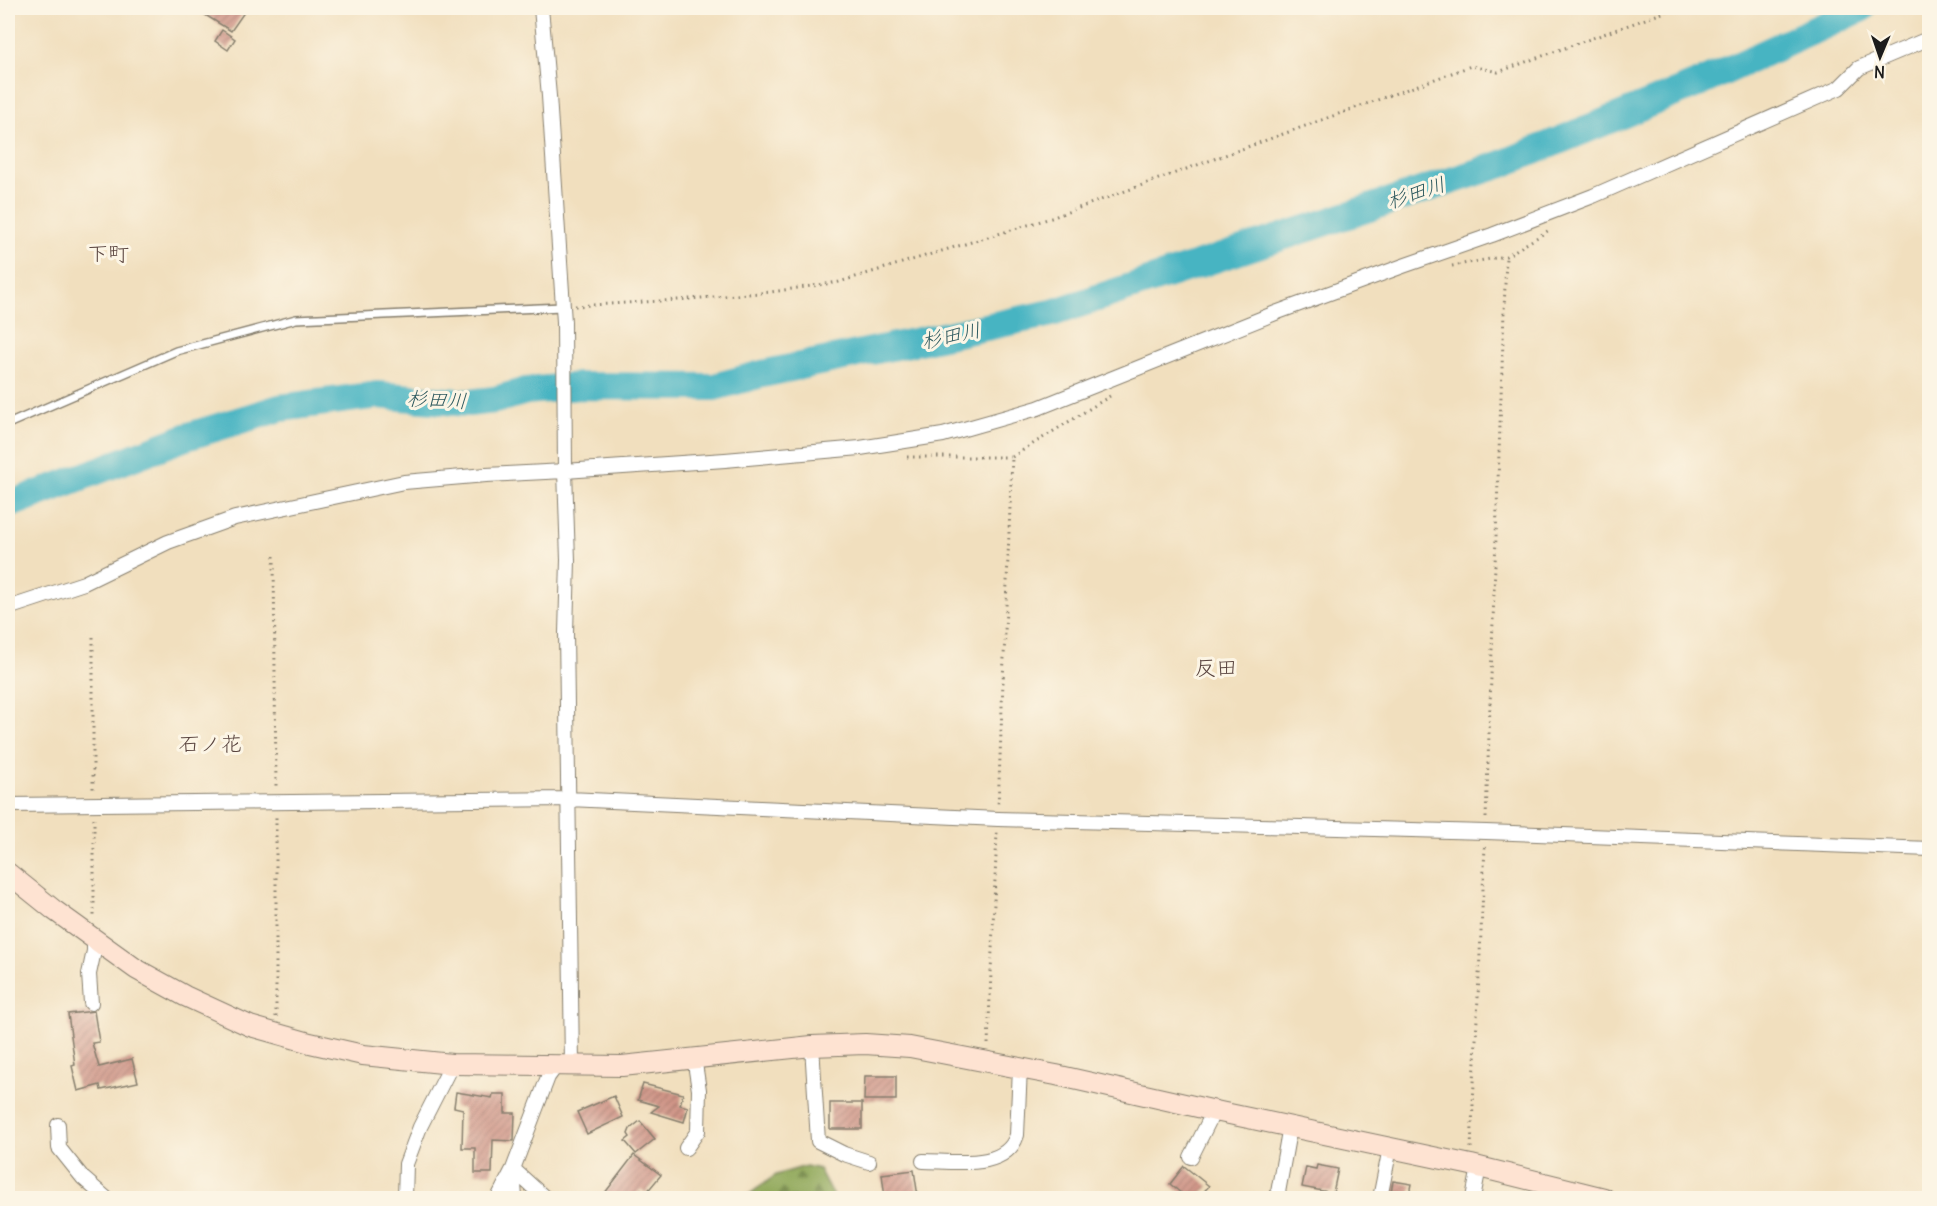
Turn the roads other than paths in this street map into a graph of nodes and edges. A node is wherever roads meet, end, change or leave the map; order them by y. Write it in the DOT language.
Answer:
graph roads {
  1 [pos="541,8"];
  2 [pos="1929,38"];
  3 [pos="562,307"];
  4 [pos="8,424"];
  5 [pos="565,471"];
  6 [pos="8,608"];
  7 [pos="569,799"];
  8 [pos="8,805"];
  9 [pos="1929,849"];
  10 [pos="8,873"];
  11 [pos="94,940"];
  12 [pos="91,1003"];
  13 [pos="812,1046"];
  14 [pos="694,1057"];
  15 [pos="452,1064"];
  16 [pos="564,1066"];
  17 [pos="1020,1068"];
  18 [pos="1214,1111"];
  19 [pos="58,1125"];
  20 [pos="1290,1126"];
  21 [pos="686,1148"];
  22 [pos="1390,1148"];
  23 [pos="1191,1157"];
  24 [pos="923,1161"];
  25 [pos="868,1162"];
  26 [pos="1475,1166"];
  27 [pos="513,1169"];
  28 [pos="106,1198"];
  29 [pos="405,1198"];
  30 [pos="498,1198"];
  31 [pos="515,1198"];
  32 [pos="545,1198"];
  33 [pos="1278,1198"];
  34 [pos="1380,1198"];
  35 [pos="1473,1198"];
  36 [pos="1604,1198"];
  1 -- 3 [label="street"];
  2 -- 5 [label="street"];
  3 -- 4 [label="lane"];
  3 -- 5 [label="street"];
  5 -- 6 [label="street"];
  5 -- 7 [label="street"];
  7 -- 8 [label="street"];
  7 -- 9 [label="street"];
  7 -- 16 [label="street"];
  10 -- 11 [label="street"];
  11 -- 12 [label="street"];
  11 -- 15 [label="street"];
  13 -- 14 [label="street"];
  13 -- 17 [label="street"];
  13 -- 25 [label="street"];
  14 -- 16 [label="street"];
  14 -- 21 [label="street"];
  15 -- 16 [label="street"];
  15 -- 29 [label="street"];
  16 -- 27 [label="street"];
  17 -- 18 [label="street"];
  17 -- 24 [label="street"];
  18 -- 20 [label="street"];
  18 -- 23 [label="street"];
  19 -- 28 [label="street"];
  20 -- 22 [label="street"];
  20 -- 33 [label="street"];
  22 -- 26 [label="street"];
  22 -- 34 [label="street"];
  26 -- 35 [label="street"];
  26 -- 36 [label="street"];
  27 -- 30 [label="street"];
  27 -- 31 [label="street"];
  27 -- 32 [label="street"];
}
